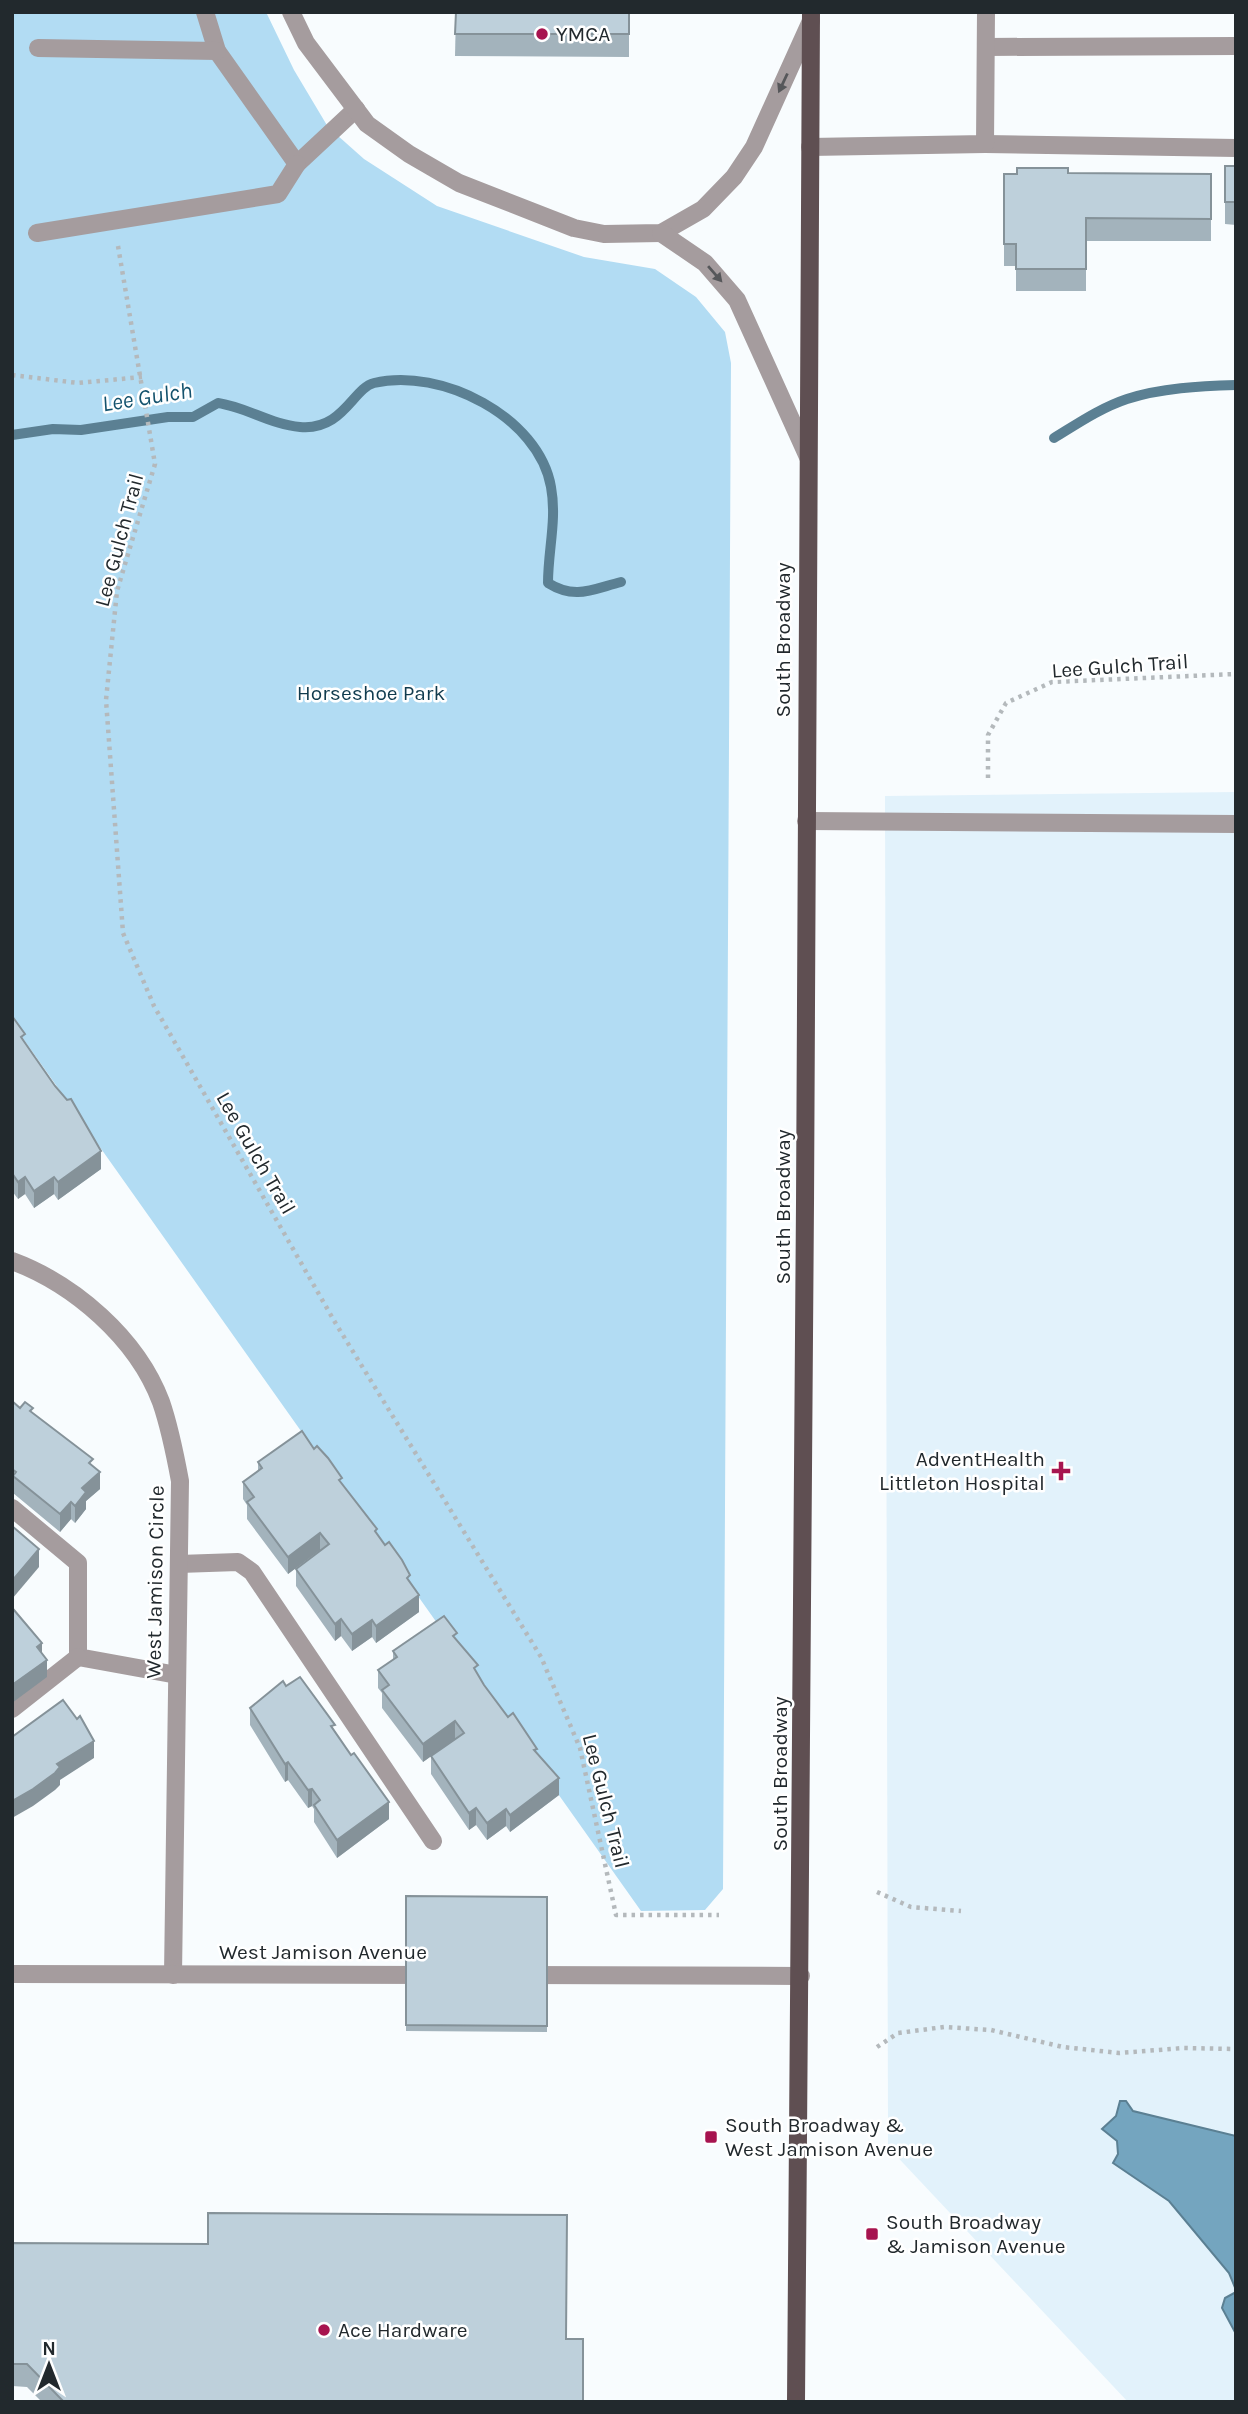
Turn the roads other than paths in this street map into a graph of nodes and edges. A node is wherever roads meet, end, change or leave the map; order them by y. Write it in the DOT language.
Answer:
graph roads {
  1 [pos="205,12"];
  2 [pos="291,12"];
  3 [pos="986,12"];
  4 [pos="811,17"];
  5 [pos="1236,46"];
  6 [pos="986,47"];
  7 [pos="38,48"];
  8 [pos="217,51"];
  9 [pos="356,109"];
  10 [pos="985,144"];
  11 [pos="810,147"];
  12 [pos="1236,148"];
  13 [pos="297,163"];
  14 [pos="37,233"];
  15 [pos="661,233"];
  16 [pos="808,457"];
  17 [pos="806,821"];
  18 [pos="1236,824"];
  19 [pos="12,1261"];
  20 [pos="12,1508"];
  21 [pos="179,1564"];
  22 [pos="78,1657"];
  23 [pos="177,1675"];
  24 [pos="12,1709"];
  25 [pos="433,1841"];
  26 [pos="12,1974"];
  27 [pos="173,1975"];
  28 [pos="445,1975"];
  29 [pos="499,1975"];
  30 [pos="801,1976"];
  31 [pos="796,2402"];
  1 -- 8 [label="street"];
  2 -- 9 [label="street"];
  3 -- 6 [label="street"];
  4 -- 11 [label="main road, South Broadway"];
  4 -- 15 [label="street, one-way"];
  5 -- 6 [label="street"];
  6 -- 10 [label="street"];
  7 -- 8 [label="street"];
  8 -- 13 [label="street"];
  9 -- 13 [label="street"];
  9 -- 15 [label="street"];
  10 -- 11 [label="street"];
  10 -- 12 [label="street"];
  11 -- 16 [label="main road, South Broadway"];
  13 -- 14 [label="street"];
  15 -- 16 [label="street, one-way"];
  16 -- 17 [label="main road, South Broadway"];
  17 -- 18 [label="street"];
  17 -- 30 [label="main road, South Broadway"];
  19 -- 21 [label="street, West Jamison Circle"];
  20 -- 22 [label="street"];
  21 -- 23 [label="street, West Jamison Circle"];
  21 -- 25 [label="street"];
  22 -- 23 [label="street"];
  22 -- 24 [label="street"];
  23 -- 27 [label="street, West Jamison Circle"];
  26 -- 27 [label="street, West Jamison Avenue"];
  27 -- 28 [label="street, West Jamison Avenue"];
  29 -- 30 [label="street"];
  30 -- 31 [label="main road, South Broadway"];
}
